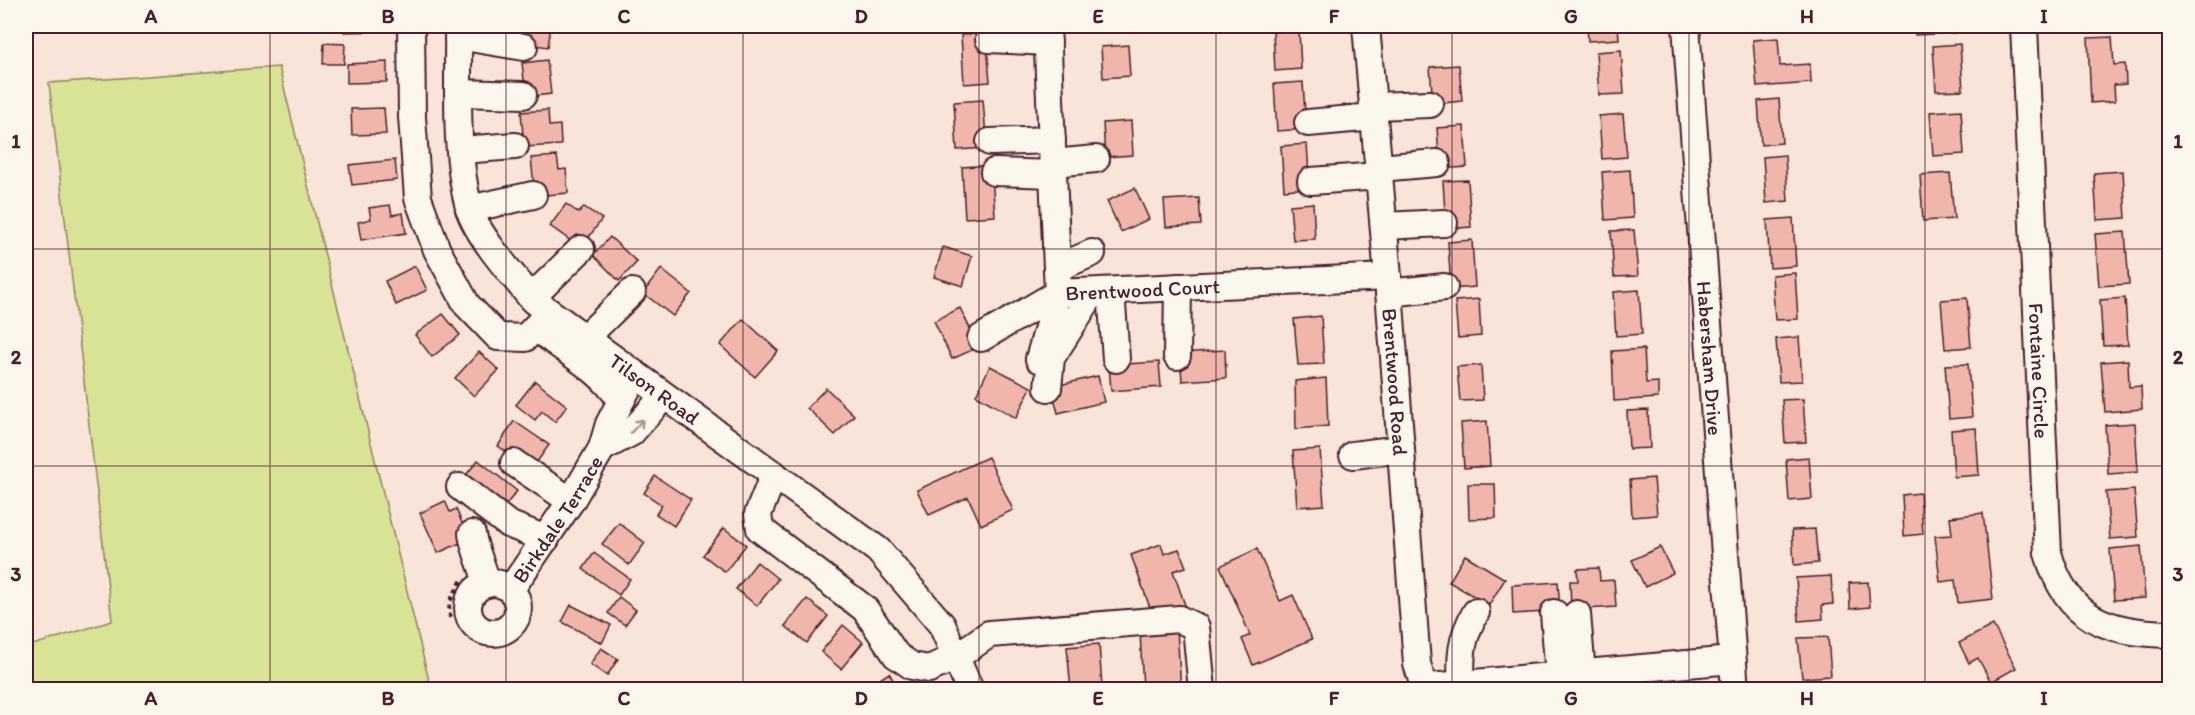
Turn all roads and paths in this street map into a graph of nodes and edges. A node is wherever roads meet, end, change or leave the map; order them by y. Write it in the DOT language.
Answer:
graph roads {
  1 [pos="411,26"];
  2 [pos="1366,26"];
  3 [pos="1686,26"];
  4 [pos="2024,26"];
  5 [pos="458,31"];
  6 [pos="1047,34"];
  7 [pos="989,39"];
  8 [pos="524,47"];
  9 [pos="459,93"];
  10 [pos="523,95"];
  11 [pos="1430,104"];
  12 [pos="1374,111"];
  13 [pos="1308,123"];
  14 [pos="990,142"];
  15 [pos="514,146"];
  16 [pos="461,150"];
  17 [pos="1053,159"];
  18 [pos="1096,159"];
  19 [pos="1437,164"];
  20 [pos="994,172"];
  21 [pos="1379,172"];
  22 [pos="1311,181"];
  23 [pos="533,195"];
  24 [pos="469,209"];
  25 [pos="1444,223"];
  26 [pos="1384,226"];
  27 [pos="584,253"];
  28 [pos="1092,253"];
  29 [pos="1058,281"];
  30 [pos="1389,285"];
  31 [pos="1179,287"];
  32 [pos="1444,287"];
  33 [pos="1102,291"];
  34 [pos="632,292"];
  35 [pos="540,311"];
  36 [pos="585,338"];
  37 [pos="981,338"];
  38 [pos="1177,356"];
  39 [pos="1116,359"];
  40 [pos="635,374"];
  41 [pos="613,390"];
  42 [pos="664,396"];
  43 [pos="597,421"];
  44 [pos="602,448"];
  45 [pos="1401,449"];
  46 [pos="1353,455"];
  47 [pos="514,463"];
  48 [pos="774,474"];
  49 [pos="460,487"];
  50 [pos="571,501"];
  51 [pos="472,534"];
  52 [pos="546,539"];
  53 [pos="1476,612"];
  54 [pos="1565,613"];
  55 [pos="2169,634"];
  56 [pos="956,657"];
  57 [pos="1732,660"];
  58 [pos="1570,675"];
  59 [pos="1520,684"];
  60 [pos="1457,686"];
  61 [pos="970,690"];
  62 [pos="1202,690"];
  63 [pos="1735,690"];
  1 -- 35 [label="street"];
  2 -- 12 [label="street, Brentwood Road"];
  3 -- 57 [label="street, Habersham Drive"];
  4 -- 55 [label="street, Fontaine Circle"];
  5 -- 8 [label="street"];
  5 -- 9 [label="street, Tilson Road"];
  6 -- 7 [label="street"];
  6 -- 17 [label="street, Brentwood Court"];
  9 -- 10 [label="street"];
  9 -- 16 [label="street, Tilson Road"];
  11 -- 12 [label="street"];
  12 -- 13 [label="street"];
  12 -- 21 [label="street, Brentwood Road"];
  14 -- 17 [label="street"];
  15 -- 16 [label="street"];
  16 -- 24 [label="street, Tilson Road"];
  17 -- 18 [label="street"];
  17 -- 20 [label="street"];
  17 -- 29 [label="street, Brentwood Court"];
  19 -- 21 [label="street"];
  21 -- 22 [label="street"];
  21 -- 26 [label="street, Brentwood Road"];
  23 -- 24 [label="street"];
  24 -- 35 [label="street, Tilson Road"];
  25 -- 26 [label="street"];
  26 -- 30 [label="street, Brentwood Road"];
  27 -- 35 [label="street"];
  28 -- 29 [label="street"];
  29 -- 33 [label="street, Brentwood Court"];
  29 -- 33 [label="street"];
  29 -- 37 [label="street"];
  30 -- 31 [label="street, Brentwood Court"];
  30 -- 32 [label="street, Brentwood Court"];
  30 -- 45 [label="street, Brentwood Road"];
  31 -- 33 [label="street, Brentwood Court"];
  31 -- 38 [label="street"];
  33 -- 39 [label="street"];
  34 -- 36 [label="street"];
  35 -- 36 [label="street, Tilson Road"];
  35 -- 41 [label="street"];
  36 -- 40 [label="street, Tilson Road"];
  40 -- 41 [label="street"];
  40 -- 42 [label="street, Tilson Road"];
  40 -- 44 [label="street, Birkdale Terrace"];
  41 -- 43 [label="street"];
  44 -- 42 [label="street, Birkdale Terrace, one-way"];
  42 -- 48 [label="street, Tilson Road"];
  44 -- 50 [label="street, Birkdale Terrace"];
  45 -- 46 [label="street"];
  45 -- 60 [label="street, Brentwood Road"];
  47 -- 50 [label="street"];
  48 -- 56 [label="street, Tilson Road"];
  48 -- 56 [label="street"];
  49 -- 52 [label="street"];
  50 -- 52 [label="street, Birkdale Terrace"];
  51 -- 52 [label="street, Birkdale Terrace"];
  53 -- 60 [label="street"];
  54 -- 58 [label="street"];
  56 -- 61 [label="street, Tilson Road"];
  56 -- 62 [label="street"];
  57 -- 58 [label="street"];
  57 -- 63 [label="street, Habersham Drive"];
  58 -- 59 [label="street"];
  59 -- 60 [label="street"];
}
